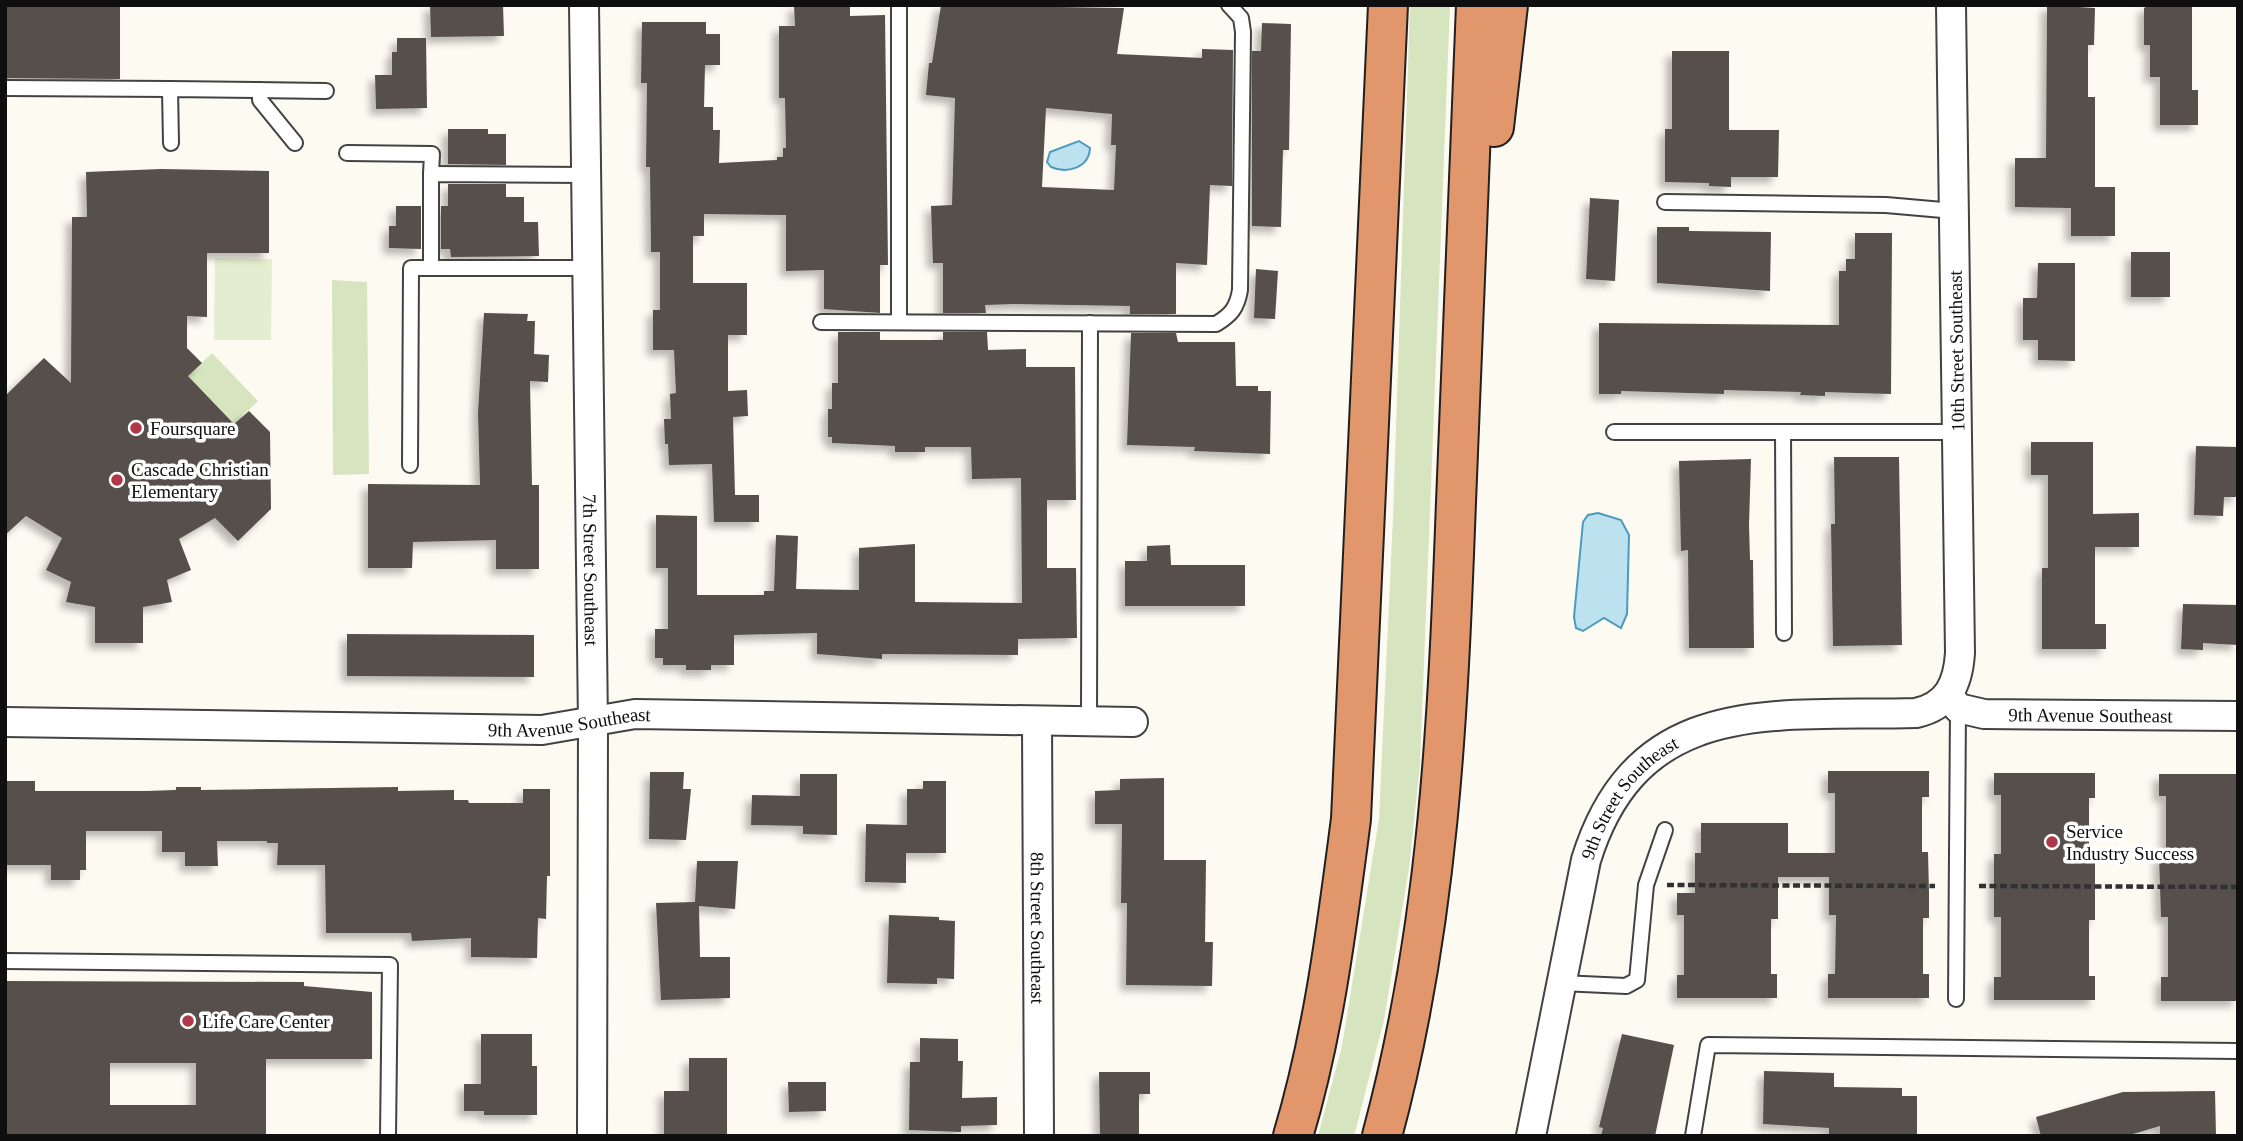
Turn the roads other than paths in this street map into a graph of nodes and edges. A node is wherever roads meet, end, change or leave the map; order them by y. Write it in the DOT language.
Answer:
graph roads {
  1 [pos="584,5"];
  2 [pos="899,5"];
  3 [pos="1229,5"];
  4 [pos="1368,5"];
  5 [pos="1388,5"];
  6 [pos="1476,5"];
  7 [pos="1508,5"];
  8 [pos="1951,5"];
  9 [pos="5,88"];
  10 [pos="170,89"];
  11 [pos="260,90"];
  12 [pos="326,90"];
  13 [pos="171,143"];
  14 [pos="295,143"];
  15 [pos="346,153"];
  16 [pos="431,174"];
  17 [pos="586,175"];
  18 [pos="1665,202"];
  19 [pos="1954,211"];
  20 [pos="431,268"];
  21 [pos="587,268"];
  22 [pos="821,322"];
  23 [pos="899,322"];
  24 [pos="1090,323"];
  25 [pos="1461,375"];
  26 [pos="1371,380"];
  27 [pos="1615,432"];
  28 [pos="1783,432"];
  29 [pos="1957,432"];
  30 [pos="410,465"];
  31 [pos="1784,633"];
  32 [pos="1953,701"];
  33 [pos="2238,716"];
  34 [pos="5,722"];
  35 [pos="1037,722"];
  36 [pos="1089,722"];
  37 [pos="1133,722"];
  38 [pos="593,724"];
  39 [pos="1665,830"];
  40 [pos="5,961"];
  41 [pos="1561,983"];
  42 [pos="1956,999"];
  43 [pos="2238,1051"];
  44 [pos="388,1136"];
  45 [pos="592,1136"];
  46 [pos="1039,1136"];
  47 [pos="1293,1136"];
  48 [pos="1382,1136"];
  49 [pos="1531,1136"];
  50 [pos="1693,1136"];
  1 -- 17 [label="street, 7th Street Southeast"];
  2 -- 23 [label="lane"];
  3 -- 24 [label="lane"];
  4 -- 26 [label="highway"];
  5 -- 26 [label="highway"];
  6 -- 25 [label="highway"];
  7 -- 25 [label="highway"];
  8 -- 19 [label="street, 10th Street Southeast"];
  9 -- 10 [label="lane"];
  10 -- 11 [label="lane"];
  10 -- 13 [label="lane"];
  11 -- 12 [label="lane"];
  11 -- 14 [label="lane"];
  15 -- 16 [label="lane"];
  16 -- 17 [label="lane"];
  16 -- 20 [label="lane"];
  17 -- 21 [label="street, 7th Street Southeast"];
  18 -- 19 [label="lane"];
  19 -- 29 [label="street, 10th Street Southeast"];
  20 -- 21 [label="lane"];
  20 -- 30 [label="lane"];
  21 -- 38 [label="street, 7th Street Southeast"];
  22 -- 23 [label="lane"];
  23 -- 24 [label="lane"];
  24 -- 36 [label="lane"];
  25 -- 48 [label="highway"];
  26 -- 47 [label="highway"];
  27 -- 28 [label="lane"];
  28 -- 29 [label="lane"];
  28 -- 31 [label="lane"];
  29 -- 32 [label="street, 10th Street Southeast"];
  32 -- 33 [label="street, 9th Avenue Southeast"];
  32 -- 41 [label="street, 9th Street Southeast"];
  32 -- 42 [label="lane"];
  34 -- 38 [label="street, 9th Avenue Southeast"];
  35 -- 36 [label="street, 9th Avenue Southeast"];
  35 -- 38 [label="street, 9th Avenue Southeast"];
  35 -- 46 [label="street, 8th Street Southeast"];
  36 -- 37 [label="street, 9th Avenue Southeast"];
  38 -- 45 [label="street, 7th Street Southeast"];
  39 -- 41 [label="lane"];
  40 -- 44 [label="lane"];
  41 -- 49 [label="street, 9th Street Southeast"];
  43 -- 50 [label="lane"];
}
